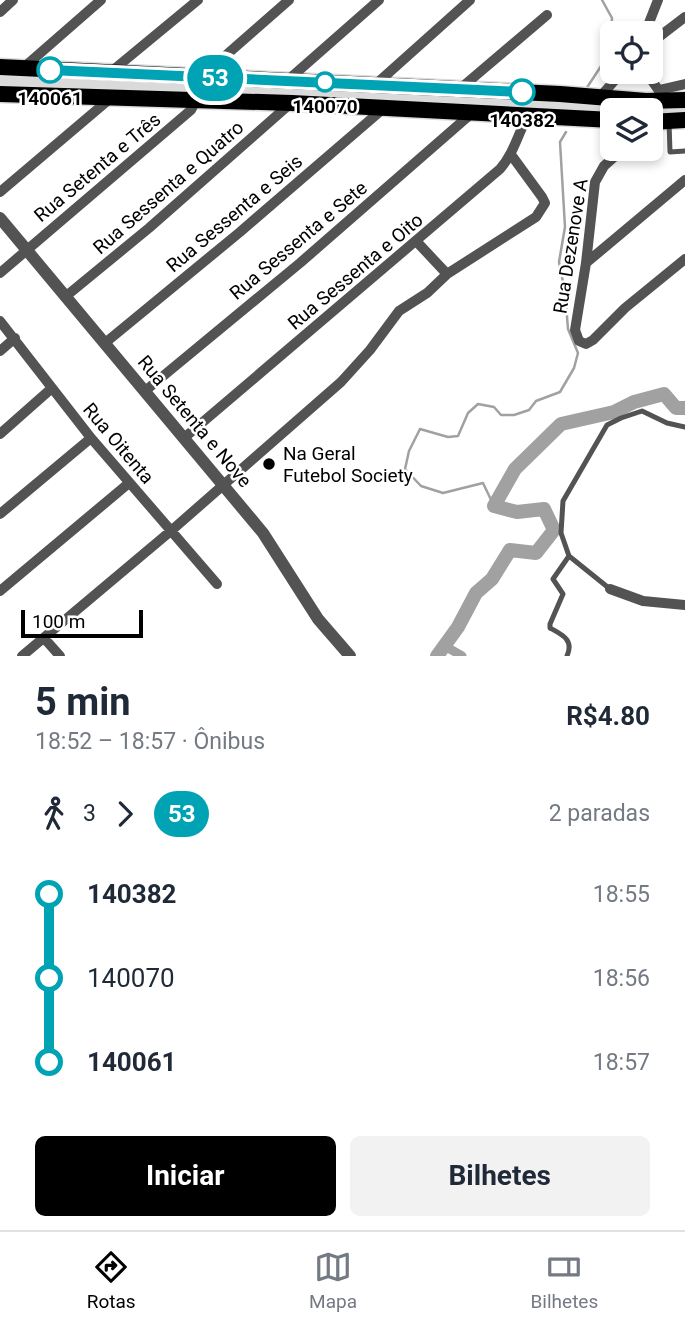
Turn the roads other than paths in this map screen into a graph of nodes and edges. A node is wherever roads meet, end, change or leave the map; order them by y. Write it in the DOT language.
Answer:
graph roads {
  1 [pos="13,0"];
  2 [pos="101,0"];
  3 [pos="198,0"];
  4 [pos="289,0"];
  5 [pos="379,0"];
  6 [pos="470,0"];
  7 [pos="656,1"];
  8 [pos="0,12"];
  9 [pos="547,15"];
  10 [pos="685,16"];
  11 [pos="649,21"];
  12 [pos="663,33"];
  13 [pos="0,67"];
  14 [pos="22,69"];
  15 [pos="110,73"];
  16 [pos="200,78"];
  17 [pos="288,80"];
  18 [pos="611,84"];
  19 [pos="654,84"];
  20 [pos="685,84"];
  21 [pos="374,85"];
  22 [pos="460,89"];
  23 [pos="526,92"];
  24 [pos="0,94"];
  25 [pos="560,94"];
  26 [pos="663,96"];
  27 [pos="112,97"];
  28 [pos="600,97"];
  29 [pos="196,100"];
  30 [pos="685,100"];
  31 [pos="292,103"];
  32 [pos="384,108"];
  33 [pos="472,113"];
  34 [pos="528,116"];
  35 [pos="558,118"];
  36 [pos="600,120"];
  37 [pos="677,121"];
  38 [pos="685,151"];
  39 [pos="512,156"];
  40 [pos="610,161"];
  41 [pos="685,180"];
  42 [pos="0,192"];
  43 [pos="0,218"];
  44 [pos="417,242"];
  45 [pos="26,250"];
  46 [pos="685,259"];
  47 [pos="586,263"];
  48 [pos="0,273"];
  49 [pos="447,274"];
  50 [pos="65,297"];
  51 [pos="0,321"];
  52 [pos="15,338"];
  53 [pos="105,343"];
  54 [pos="0,351"];
  55 [pos="52,388"];
  56 [pos="145,391"];
  57 [pos="685,427"];
  58 [pos="0,434"];
  59 [pos="92,438"];
  60 [pos="184,438"];
  61 [pos="129,483"];
  62 [pos="224,485"];
  63 [pos="0,514"];
  64 [pos="172,530"];
  65 [pos="569,556"];
  66 [pos="217,584"];
  67 [pos="610,589"];
  68 [pos="0,591"];
  69 [pos="685,606"];
  70 [pos="44,638"];
  71 [pos="22,656"];
  72 [pos="60,656"];
  73 [pos="350,656"];
  74 [pos="567,656"];
  1 -- 8 [label="street"];
  2 -- 14 [label="street"];
  3 -- 15 [label="street"];
  4 -- 16 [label="street"];
  5 -- 17 [label="street"];
  6 -- 21 [label="street"];
  7 -- 11 [label="street"];
  9 -- 22 [label="street"];
  10 -- 12 [label="street"];
  13 -- 14 [label="main road"];
  14 -- 15 [label="main road"];
  15 -- 16 [label="main road"];
  16 -- 17 [label="main road"];
  16 -- 29 [label="street"];
  17 -- 21 [label="main road"];
  18 -- 28 [label="street"];
  19 -- 26 [label="street"];
  20 -- 26 [label="street"];
  21 -- 22 [label="main road"];
  22 -- 23 [label="main road"];
  23 -- 25 [label="main road"];
  23 -- 34 [label="main road"];
  24 -- 27 [label="main road"];
  25 -- 28 [label="main road"];
  25 -- 35 [label="main road"];
  26 -- 28 [label="main road"];
  26 -- 30 [label="main road"];
  27 -- 29 [label="main road"];
  27 -- 42 [label="street"];
  29 -- 31 [label="main road"];
  29 -- 45 [label="street, Rua Setenta e Três"];
  31 -- 32 [label="main road"];
  31 -- 50 [label="street, Rua Sessenta e Quatro"];
  32 -- 33 [label="main road"];
  32 -- 53 [label="street, Rua Sessenta e Seis"];
  33 -- 34 [label="main road"];
  33 -- 56 [label="street, Rua Sessenta e Sete"];
  34 -- 35 [label="main road"];
  34 -- 39 [label="street, Rua Sessenta e Oito"];
  35 -- 36 [label="main road"];
  37 -- 38 [label="lane"];
  39 -- 44 [label="street, Rua Sessenta e Oito"];
  39 -- 49 [label="street"];
  40 -- 47 [label="street, Rua Dezenove A"];
  41 -- 47 [label="street"];
  43 -- 45 [label="street, Rua Setenta e Nove"];
  44 -- 49 [label="street"];
  44 -- 60 [label="street, Rua Sessenta e Oito"];
  45 -- 48 [label="street, Rua Setenta e Três"];
  45 -- 50 [label="street, Rua Setenta e Nove"];
  46 -- 47 [label="street, Rua Dezenove A"];
  49 -- 62 [label="street"];
  50 -- 53 [label="street, Rua Setenta e Nove"];
  51 -- 52 [label="street, Rua Oitenta"];
  52 -- 54 [label="street"];
  52 -- 55 [label="street, Rua Oitenta"];
  53 -- 56 [label="street, Rua Setenta e Nove"];
  55 -- 58 [label="street"];
  55 -- 59 [label="street, Rua Oitenta"];
  56 -- 60 [label="street, Rua Setenta e Nove"];
  57 -- 65 [label="lane"];
  59 -- 61 [label="street, Rua Oitenta"];
  59 -- 63 [label="street"];
  60 -- 62 [label="street, Rua Setenta e Nove"];
  61 -- 64 [label="street, Rua Oitenta"];
  61 -- 68 [label="street"];
  62 -- 64 [label="street"];
  62 -- 73 [label="street, Rua Setenta e Nove"];
  64 -- 66 [label="street, Rua Oitenta"];
  64 -- 70 [label="street"];
  65 -- 67 [label="lane"];
  65 -- 74 [label="lane"];
  67 -- 69 [label="street"];
  70 -- 71 [label="street"];
  70 -- 72 [label="street"];
}
